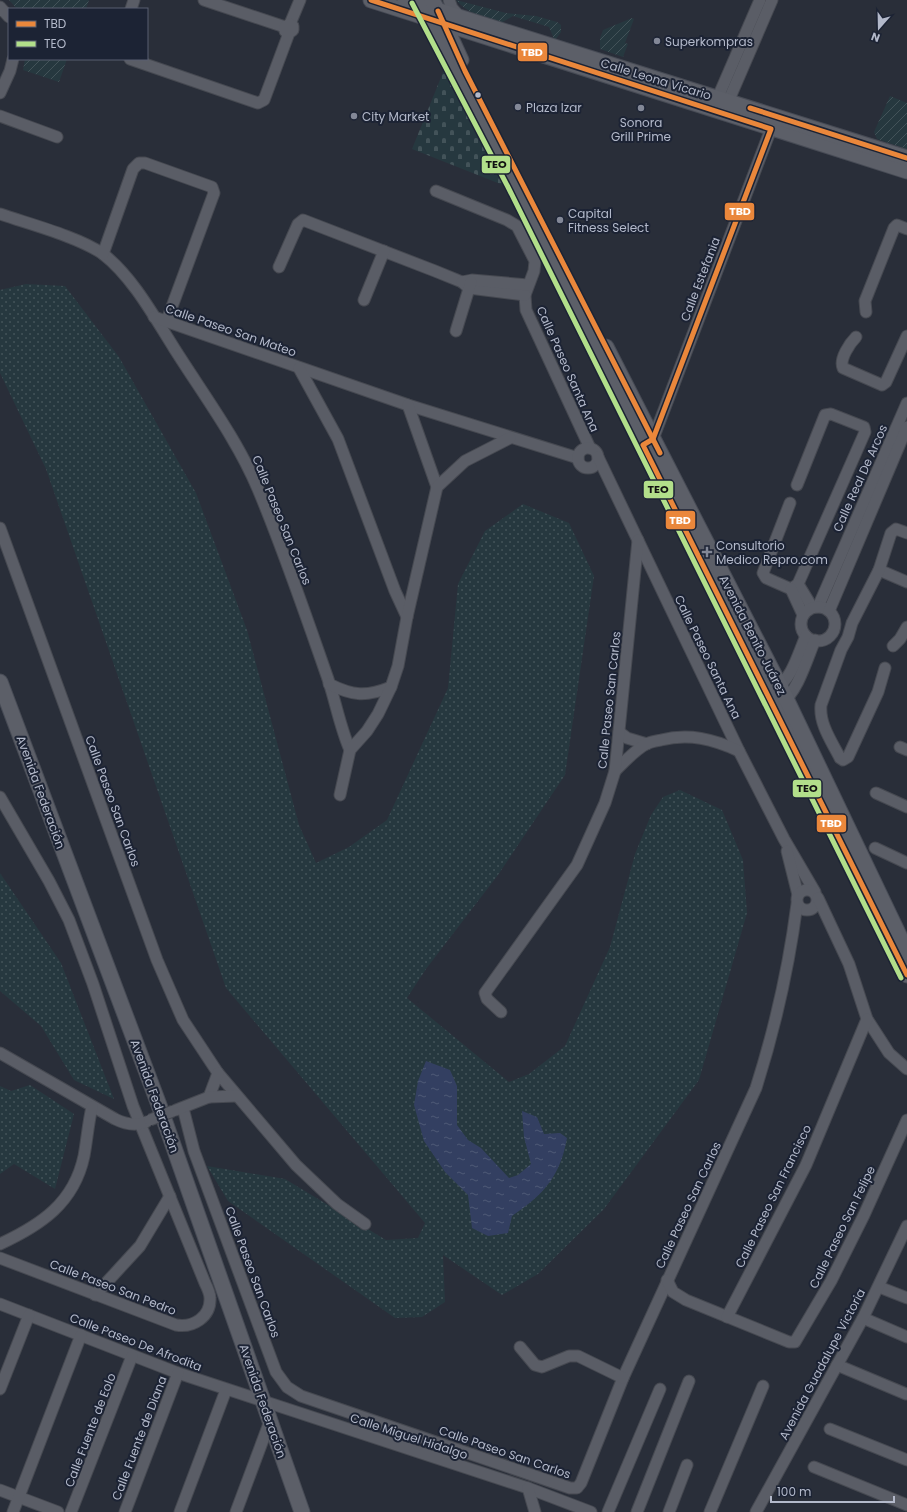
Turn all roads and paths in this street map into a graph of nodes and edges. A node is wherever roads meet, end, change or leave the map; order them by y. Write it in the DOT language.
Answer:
graph roads {
  1 [pos="204,0"];
  2 [pos="300,0"];
  3 [pos="371,0"];
  4 [pos="449,0"];
  5 [pos="760,0"];
  6 [pos="772,0"];
  7 [pos="429,5"];
  8 [pos="406,6"];
  9 [pos="0,8"];
  10 [pos="8,16"];
  11 [pos="460,17"];
  12 [pos="446,25"];
  13 [pos="288,28"];
  14 [pos="13,60"];
  15 [pos="133,60"];
  16 [pos="0,92"];
  17 [pos="720,106"];
  18 [pos="0,116"];
  19 [pos="774,123"];
  20 [pos="57,137"];
  21 [pos="907,158"];
  22 [pos="907,171"];
  23 [pos="436,191"];
  24 [pos="0,214"];
  25 [pos="20,221"];
  26 [pos="0,222"];
  27 [pos="907,229"];
  28 [pos="384,251"];
  29 [pos="103,254"];
  30 [pos="279,267"];
  31 [pos="468,283"];
  32 [pos="526,290"];
  33 [pos="364,300"];
  34 [pos="866,312"];
  35 [pos="154,317"];
  36 [pos="167,320"];
  37 [pos="456,331"];
  38 [pos="907,336"];
  39 [pos="856,337"];
  40 [pos="902,358"];
  41 [pos="299,368"];
  42 [pos="907,403"];
  43 [pos="408,405"];
  44 [pos="907,427"];
  45 [pos="510,438"];
  46 [pos="648,442"];
  47 [pos="590,448"];
  48 [pos="598,457"];
  49 [pos="578,458"];
  50 [pos="591,468"];
  51 [pos="797,485"];
  52 [pos="437,486"];
  53 [pos="611,486"];
  54 [pos="790,503"];
  55 [pos="0,528"];
  56 [pos="907,533"];
  57 [pos="638,540"];
  58 [pos="879,570"];
  59 [pos="907,582"];
  60 [pos="794,586"];
  61 [pos="815,607"];
  62 [pos="829,611"];
  63 [pos="803,615"];
  64 [pos="407,617"];
  65 [pos="852,623"];
  66 [pos="835,624"];
  67 [pos="907,627"];
  68 [pos="828,637"];
  69 [pos="811,638"];
  70 [pos="893,646"];
  71 [pos="841,650"];
  72 [pos="885,668"];
  73 [pos="0,682"];
  74 [pos="329,684"];
  75 [pos="391,686"];
  76 [pos="774,689"];
  77 [pos="781,703"];
  78 [pos="619,732"];
  79 [pos="647,744"];
  80 [pos="350,750"];
  81 [pos="739,751"];
  82 [pos="616,771"];
  83 [pos="876,793"];
  84 [pos="340,795"];
  85 [pos="0,797"];
  86 [pos="907,807"];
  87 [pos="784,839"];
  88 [pos="875,848"];
  89 [pos="907,863"];
  90 [pos="816,895"];
  91 [pos="803,904"];
  92 [pos="835,934"];
  93 [pos="907,952"];
  94 [pos="907,975"];
  95 [pos="501,1012"];
  96 [pos="867,1019"];
  97 [pos="0,1053"];
  98 [pos="907,1069"];
  99 [pos="218,1073"];
  100 [pos="237,1096"];
  101 [pos="209,1097"];
  102 [pos="92,1107"];
  103 [pos="178,1109"];
  104 [pos="907,1120"];
  105 [pos="140,1124"];
  106 [pos="170,1196"];
  107 [pos="365,1224"];
  108 [pos="907,1226"];
  109 [pos="0,1244"];
  110 [pos="0,1258"];
  111 [pos="668,1280"];
  112 [pos="879,1287"];
  113 [pos="95,1295"];
  114 [pos="907,1298"];
  115 [pos="686,1300"];
  116 [pos="0,1304"];
  117 [pos="656,1305"];
  118 [pos="29,1315"];
  119 [pos="727,1317"];
  120 [pos="863,1318"];
  121 [pos="81,1335"];
  122 [pos="907,1337"];
  123 [pos="520,1347"];
  124 [pos="132,1356"];
  125 [pos="837,1365"];
  126 [pos="178,1373"];
  127 [pos="623,1378"];
  128 [pos="689,1381"];
  129 [pos="763,1386"];
  130 [pos="0,1389"];
  131 [pos="660,1389"];
  132 [pos="226,1390"];
  133 [pos="906,1394"];
  134 [pos="264,1402"];
  135 [pos="270,1421"];
  136 [pos="830,1429"];
  137 [pos="907,1460"];
  138 [pos="687,1465"];
  139 [pos="814,1467"];
  140 [pos="528,1488"];
  141 [pos="0,1490"];
  142 [pos="19,1497"];
  143 [pos="907,1505"];
  144 [pos="13,1512"];
  145 [pos="58,1512"];
  146 [pos="71,1512"];
  147 [pos="125,1512"];
  148 [pos="180,1512"];
  149 [pos="236,1512"];
  150 [pos="302,1512"];
  151 [pos="535,1512"];
  152 [pos="591,1512"];
  153 [pos="608,1512"];
  154 [pos="637,1512"];
  155 [pos="669,1512"];
  156 [pos="710,1512"];
  157 [pos="756,1512"];
  1 -- 13 [label="street"];
  2 -- 13 [label="street"];
  3 -- 8 [label="main road, Calle Leona Vicario"];
  4 -- 11 [label="street"];
  5 -- 17 [label="street"];
  6 -- 17 [label="street"];
  7 -- 8 [label="main road, Calle Leona Vicario"];
  7 -- 11 [label="main road, Calle Leona Vicario"];
  7 -- 12 [label="main road, Avenida Benito Juárez"];
  7 -- 46 [label="main road, Avenida Benito Juárez"];
  9 -- 10 [label="street"];
  11 -- 17 [label="main road, Calle Leona Vicario"];
  12 -- 17 [label="main road, Calle Leona Vicario"];
  12 -- 46 [label="main road, Avenida Benito Juárez"];
  13 -- 15 [label="street"];
  14 -- 16 [label="street"];
  17 -- 19 [label="main road, Calle Leona Vicario"];
  18 -- 20 [label="street"];
  19 -- 21 [label="main road, Calle Leona Vicario"];
  19 -- 22 [label="main road, Calle Leona Vicario"];
  19 -- 46 [label="street, Calle Estefania"];
  23 -- 32 [label="street, Calle Paseo Santa Ana"];
  24 -- 25 [label="street, Calle Paseo San Mateo"];
  25 -- 26 [label="street"];
  25 -- 29 [label="street, Calle Paseo San Mateo"];
  27 -- 34 [label="street"];
  28 -- 30 [label="street"];
  28 -- 31 [label="street"];
  28 -- 33 [label="street"];
  29 -- 35 [label="street, Calle Paseo San Mateo"];
  29 -- 36 [label="street"];
  31 -- 32 [label="street"];
  31 -- 37 [label="street"];
  32 -- 47 [label="street, Calle Paseo Santa Ana"];
  35 -- 36 [label="street, Calle Paseo San Mateo"];
  35 -- 74 [label="street, Calle Paseo San Carlos"];
  36 -- 41 [label="street, Calle Paseo San Mateo"];
  38 -- 40 [label="street"];
  39 -- 40 [label="street"];
  41 -- 43 [label="street, Calle Paseo San Mateo"];
  41 -- 64 [label="street, Calle Paseo San Mateo"];
  42 -- 61 [label="street, Calle Real De Arcos"];
  43 -- 45 [label="street, Calle Paseo San Mateo"];
  43 -- 52 [label="street"];
  44 -- 62 [label="street, Calle Real De Arcos"];
  45 -- 49 [label="street, Calle Paseo San Mateo"];
  45 -- 52 [label="street"];
  46 -- 76 [label="main road, Avenida Benito Juárez"];
  47 -- 48 [label="street"];
  47 -- 49 [label="street"];
  48 -- 50 [label="street"];
  48 -- 53 [label="street, Calle Paseo Santa Ana"];
  49 -- 50 [label="street"];
  50 -- 53 [label="street, Calle Paseo Santa Ana"];
  51 -- 60 [label="street"];
  52 -- 64 [label="street"];
  53 -- 57 [label="street, Calle Paseo Santa Ana"];
  54 -- 60 [label="street"];
  55 -- 99 [label="street, Calle Paseo San Carlos"];
  56 -- 58 [label="street"];
  57 -- 78 [label="street, Calle Paseo San Carlos"];
  57 -- 81 [label="street, Calle Paseo Santa Ana"];
  58 -- 59 [label="street"];
  58 -- 65 [label="street"];
  60 -- 61 [label="street"];
  60 -- 63 [label="street"];
  61 -- 62 [label="street"];
  61 -- 63 [label="street"];
  62 -- 66 [label="street"];
  63 -- 69 [label="street"];
  64 -- 75 [label="street"];
  65 -- 66 [label="street"];
  65 -- 71 [label="street"];
  66 -- 68 [label="street"];
  67 -- 70 [label="street"];
  68 -- 69 [label="street"];
  68 -- 71 [label="street"];
  69 -- 76 [label="street"];
  69 -- 77 [label="street"];
  71 -- 72 [label="street"];
  73 -- 134 [label="main road, Avenida Federación"];
  74 -- 75 [label="street"];
  74 -- 80 [label="street, Calle Paseo San Carlos"];
  75 -- 80 [label="street"];
  76 -- 77 [label="main road, Avenida Benito Juárez"];
  77 -- 93 [label="main road, Avenida Benito Juárez"];
  77 -- 94 [label="main road, Avenida Benito Juárez"];
  78 -- 79 [label="street"];
  78 -- 82 [label="street, Calle Paseo San Carlos"];
  79 -- 81 [label="street"];
  79 -- 82 [label="street"];
  80 -- 84 [label="street"];
  81 -- 87 [label="street, Calle Paseo Santa Ana"];
  82 -- 95 [label="street, Calle Paseo San Carlos"];
  83 -- 86 [label="street"];
  85 -- 105 [label="street, Calle Paseo San Pedro"];
  87 -- 90 [label="street, Calle Paseo Santa Ana"];
  87 -- 91 [label="street, Calle Paseo Santa Ana"];
  88 -- 89 [label="street"];
  90 -- 91 [label="street, Calle Paseo San Carlos"];
  90 -- 91 [label="street"];
  90 -- 92 [label="street, Calle Paseo Santa Ana"];
  91 -- 92 [label="street, Calle Paseo Santa Ana"];
  91 -- 111 [label="street, Calle Paseo San Carlos"];
  92 -- 96 [label="street, Calle Paseo Santa Ana"];
  96 -- 98 [label="street, Calle Paseo Santa Ana"];
  96 -- 119 [label="street, Calle Paseo San Francisco"];
  97 -- 102 [label="street"];
  99 -- 100 [label="street, Calle Paseo San Carlos"];
  99 -- 101 [label="street"];
  100 -- 101 [label="street"];
  100 -- 107 [label="street, Calle Paseo San Carlos"];
  101 -- 103 [label="street"];
  102 -- 105 [label="street"];
  102 -- 109 [label="street"];
  103 -- 105 [label="street, bridge"];
  103 -- 127 [label="street, Calle Paseo San Carlos"];
  104 -- 119 [label="street, Calle Paseo San Felipe"];
  105 -- 106 [label="street, Calle Paseo San Pedro"];
  106 -- 113 [label="street"];
  106 -- 113 [label="street, Calle Paseo San Pedro"];
  108 -- 112 [label="street, Avenida Guadalupe Victoria"];
  110 -- 113 [label="street, Calle Paseo San Pedro"];
  111 -- 115 [label="street"];
  111 -- 117 [label="street, Calle Paseo San Carlos"];
  112 -- 114 [label="street"];
  112 -- 120 [label="street, Avenida Guadalupe Victoria"];
  115 -- 117 [label="street"];
  115 -- 119 [label="street"];
  116 -- 118 [label="street, Calle Paseo De Afrodita"];
  117 -- 127 [label="street, Calle Paseo San Carlos"];
  118 -- 121 [label="street, Calle Paseo De Afrodita"];
  118 -- 130 [label="street"];
  120 -- 122 [label="street"];
  120 -- 125 [label="street, Avenida Guadalupe Victoria"];
  121 -- 124 [label="street, Calle Paseo De Afrodita"];
  121 -- 142 [label="street"];
  123 -- 127 [label="street"];
  124 -- 126 [label="street, Calle Paseo De Afrodita"];
  124 -- 146 [label="street, Calle Fuente de Eolo"];
  125 -- 133 [label="street"];
  125 -- 157 [label="street, Avenida Guadalupe Victoria"];
  126 -- 132 [label="street, Calle Paseo De Afrodita"];
  126 -- 147 [label="street, Calle Fuente de Diana"];
  128 -- 154 [label="street"];
  129 -- 156 [label="street"];
  131 -- 153 [label="street"];
  132 -- 134 [label="street, Calle Paseo De Afrodita"];
  132 -- 148 [label="street"];
  134 -- 135 [label="main road, Avenida Federación"];
  134 -- 140 [label="street, Calle Miguel Hidalgo"];
  135 -- 149 [label="street"];
  135 -- 150 [label="main road, Avenida Federación"];
  136 -- 137 [label="street"];
  138 -- 155 [label="street"];
  139 -- 143 [label="street"];
  140 -- 151 [label="street"];
  140 -- 152 [label="street, Calle Miguel Hidalgo"];
  141 -- 142 [label="street"];
  142 -- 144 [label="street"];
  142 -- 145 [label="street"];
}
